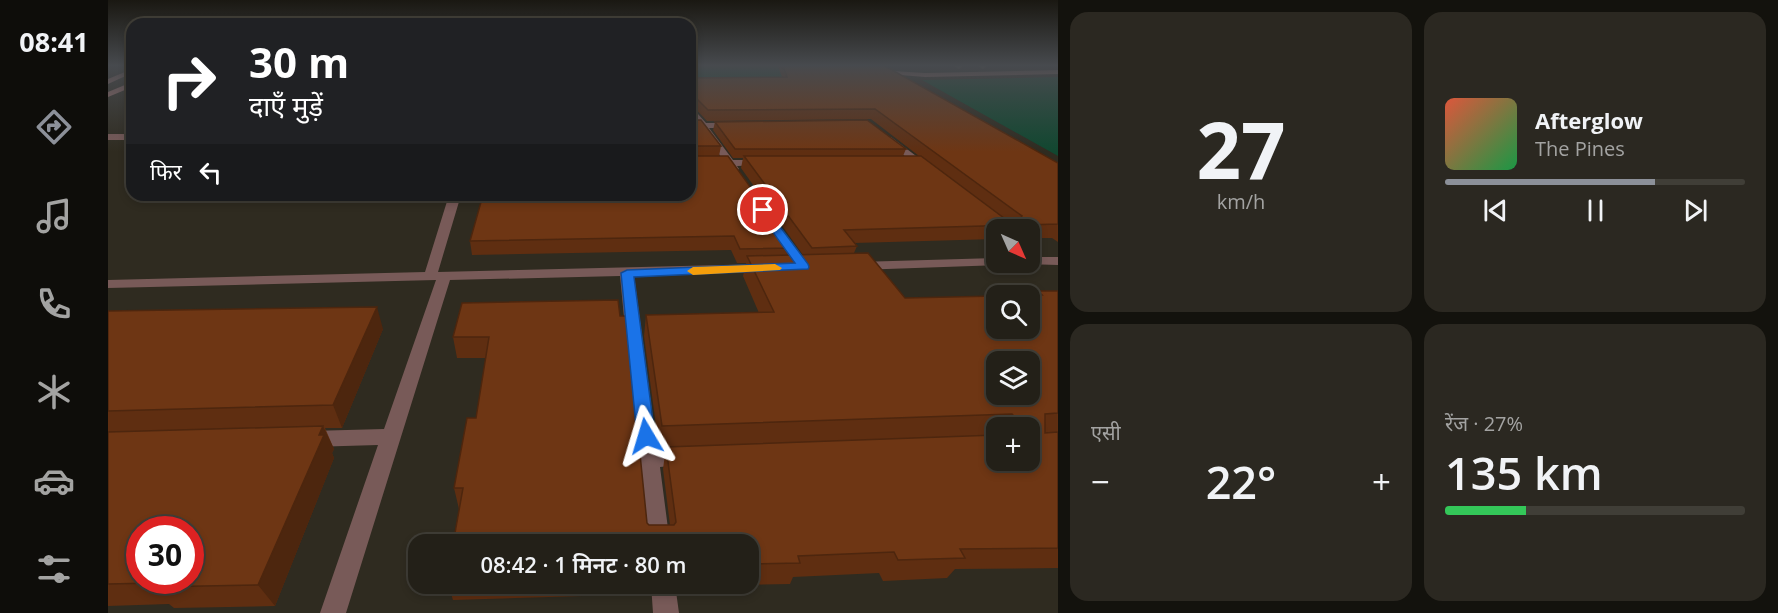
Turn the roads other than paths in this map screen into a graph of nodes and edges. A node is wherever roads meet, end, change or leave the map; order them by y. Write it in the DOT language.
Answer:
graph roads {
  1 [pos="696,115"];
  2 [pos="750,125"];
  3 [pos="696,126"];
  4 [pos="704,126"];
  5 [pos="876,129"];
  6 [pos="108,137"];
  7 [pos="126,137"];
  8 [pos="729,162"];
  9 [pos="696,163"];
  10 [pos="776,163"];
  11 [pos="900,163"];
  12 [pos="920,163"];
  13 [pos="937,176"];
  14 [pos="742,180"];
  15 [pos="454,201"];
  16 [pos="986,262"];
  17 [pos="849,266"];
  18 [pos="780,268"];
  19 [pos="627,273"];
  20 [pos="437,277"];
  21 [pos="108,284"];
  22 [pos="391,437"];
  23 [pos="294,440"];
  24 [pos="708,457"];
  25 [pos="648,459"];
  26 [pos="657,534"];
  27 [pos="664,594"];
  28 [pos="333,613"];
  29 [pos="666,613"];
  1 -- 4 [label="street"];
  2 -- 4 [label="street"];
  3 -- 4 [label="street"];
  4 -- 8 [label="street"];
  5 -- 12 [label="street"];
  6 -- 7 [label="street"];
  8 -- 9 [label="street"];
  8 -- 10 [label="street"];
  8 -- 14 [label="street"];
  11 -- 12 [label="street"];
  12 -- 13 [label="street"];
  15 -- 20 [label="street"];
  16 -- 17 [label="street"];
  18 -- 19 [label="street"];
  19 -- 20 [label="street"];
  19 -- 25 [label="street"];
  20 -- 21 [label="street"];
  20 -- 22 [label="street"];
  22 -- 23 [label="street"];
  22 -- 28 [label="street"];
  24 -- 25 [label="street"];
  25 -- 26 [label="street"];
  27 -- 29 [label="street"];
}
